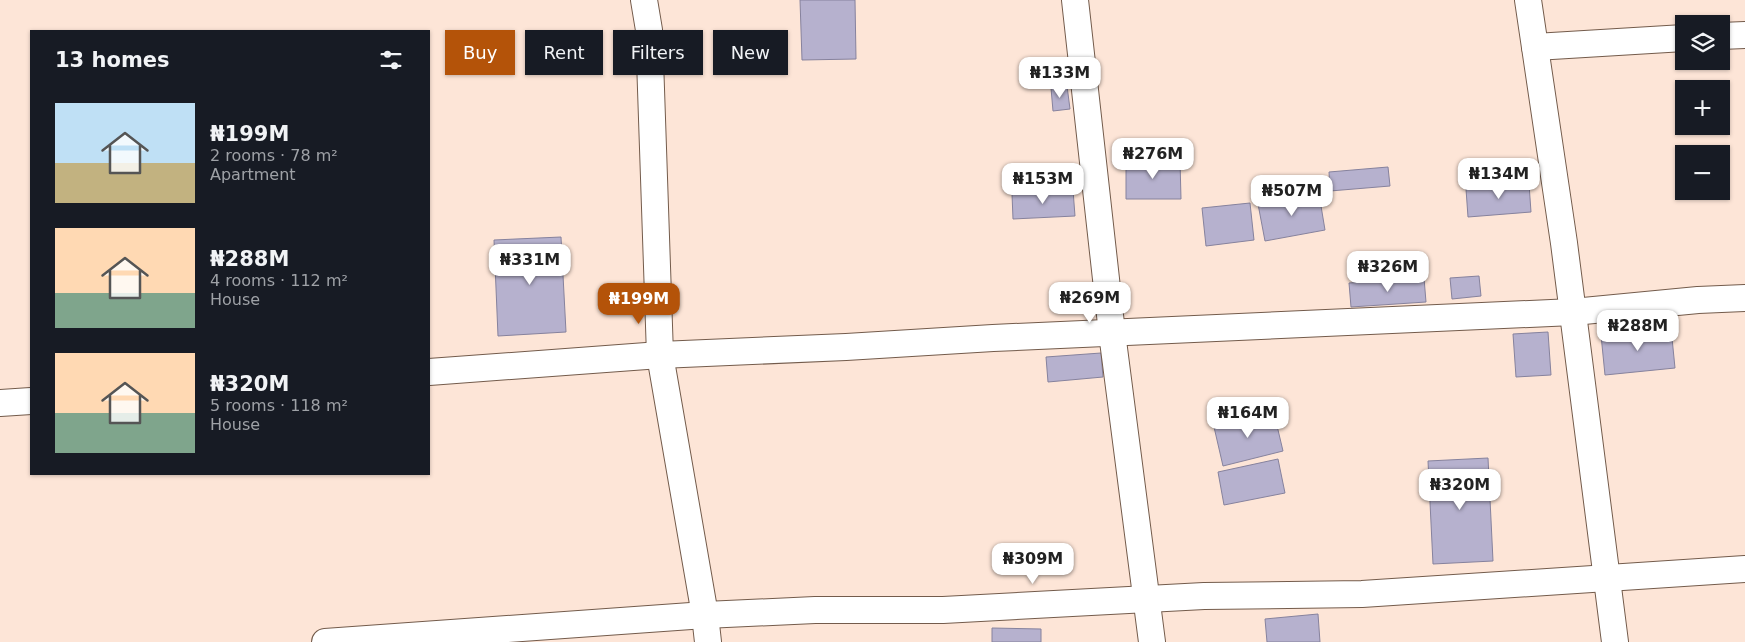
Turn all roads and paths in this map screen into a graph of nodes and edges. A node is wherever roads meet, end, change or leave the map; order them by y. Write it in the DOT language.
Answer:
graph roads {
  1 [pos="644,0"];
  2 [pos="1075,0"];
  3 [pos="1528,0"];
  4 [pos="1745,35"];
  5 [pos="1730,36"];
  6 [pos="1675,39"];
  7 [pos="1535,47"];
  8 [pos="1745,298"];
  9 [pos="1573,312"];
  10 [pos="1112,334"];
  11 [pos="660,355"];
  12 [pos="430,372"];
  13 [pos="30,401"];
  14 [pos="0,403"];
  15 [pos="1745,569"];
  16 [pos="1607,578"];
  17 [pos="1146,600"];
  18 [pos="706,615"];
  19 [pos="325,642"];
  20 [pos="708,642"];
  21 [pos="1152,642"];
  22 [pos="1615,642"];
  1 -- 11 [label="street"];
  2 -- 10 [label="street"];
  3 -- 7 [label="street"];
  4 -- 5 [label="street"];
  6 -- 7 [label="street"];
  7 -- 9 [label="street"];
  8 -- 9 [label="street"];
  9 -- 10 [label="street"];
  9 -- 16 [label="street"];
  10 -- 11 [label="street"];
  10 -- 17 [label="street"];
  11 -- 12 [label="street"];
  11 -- 18 [label="street"];
  13 -- 14 [label="street"];
  15 -- 16 [label="street"];
  16 -- 17 [label="street"];
  16 -- 22 [label="street"];
  17 -- 18 [label="street"];
  17 -- 21 [label="street"];
  18 -- 19 [label="street"];
  18 -- 20 [label="street"];
}
